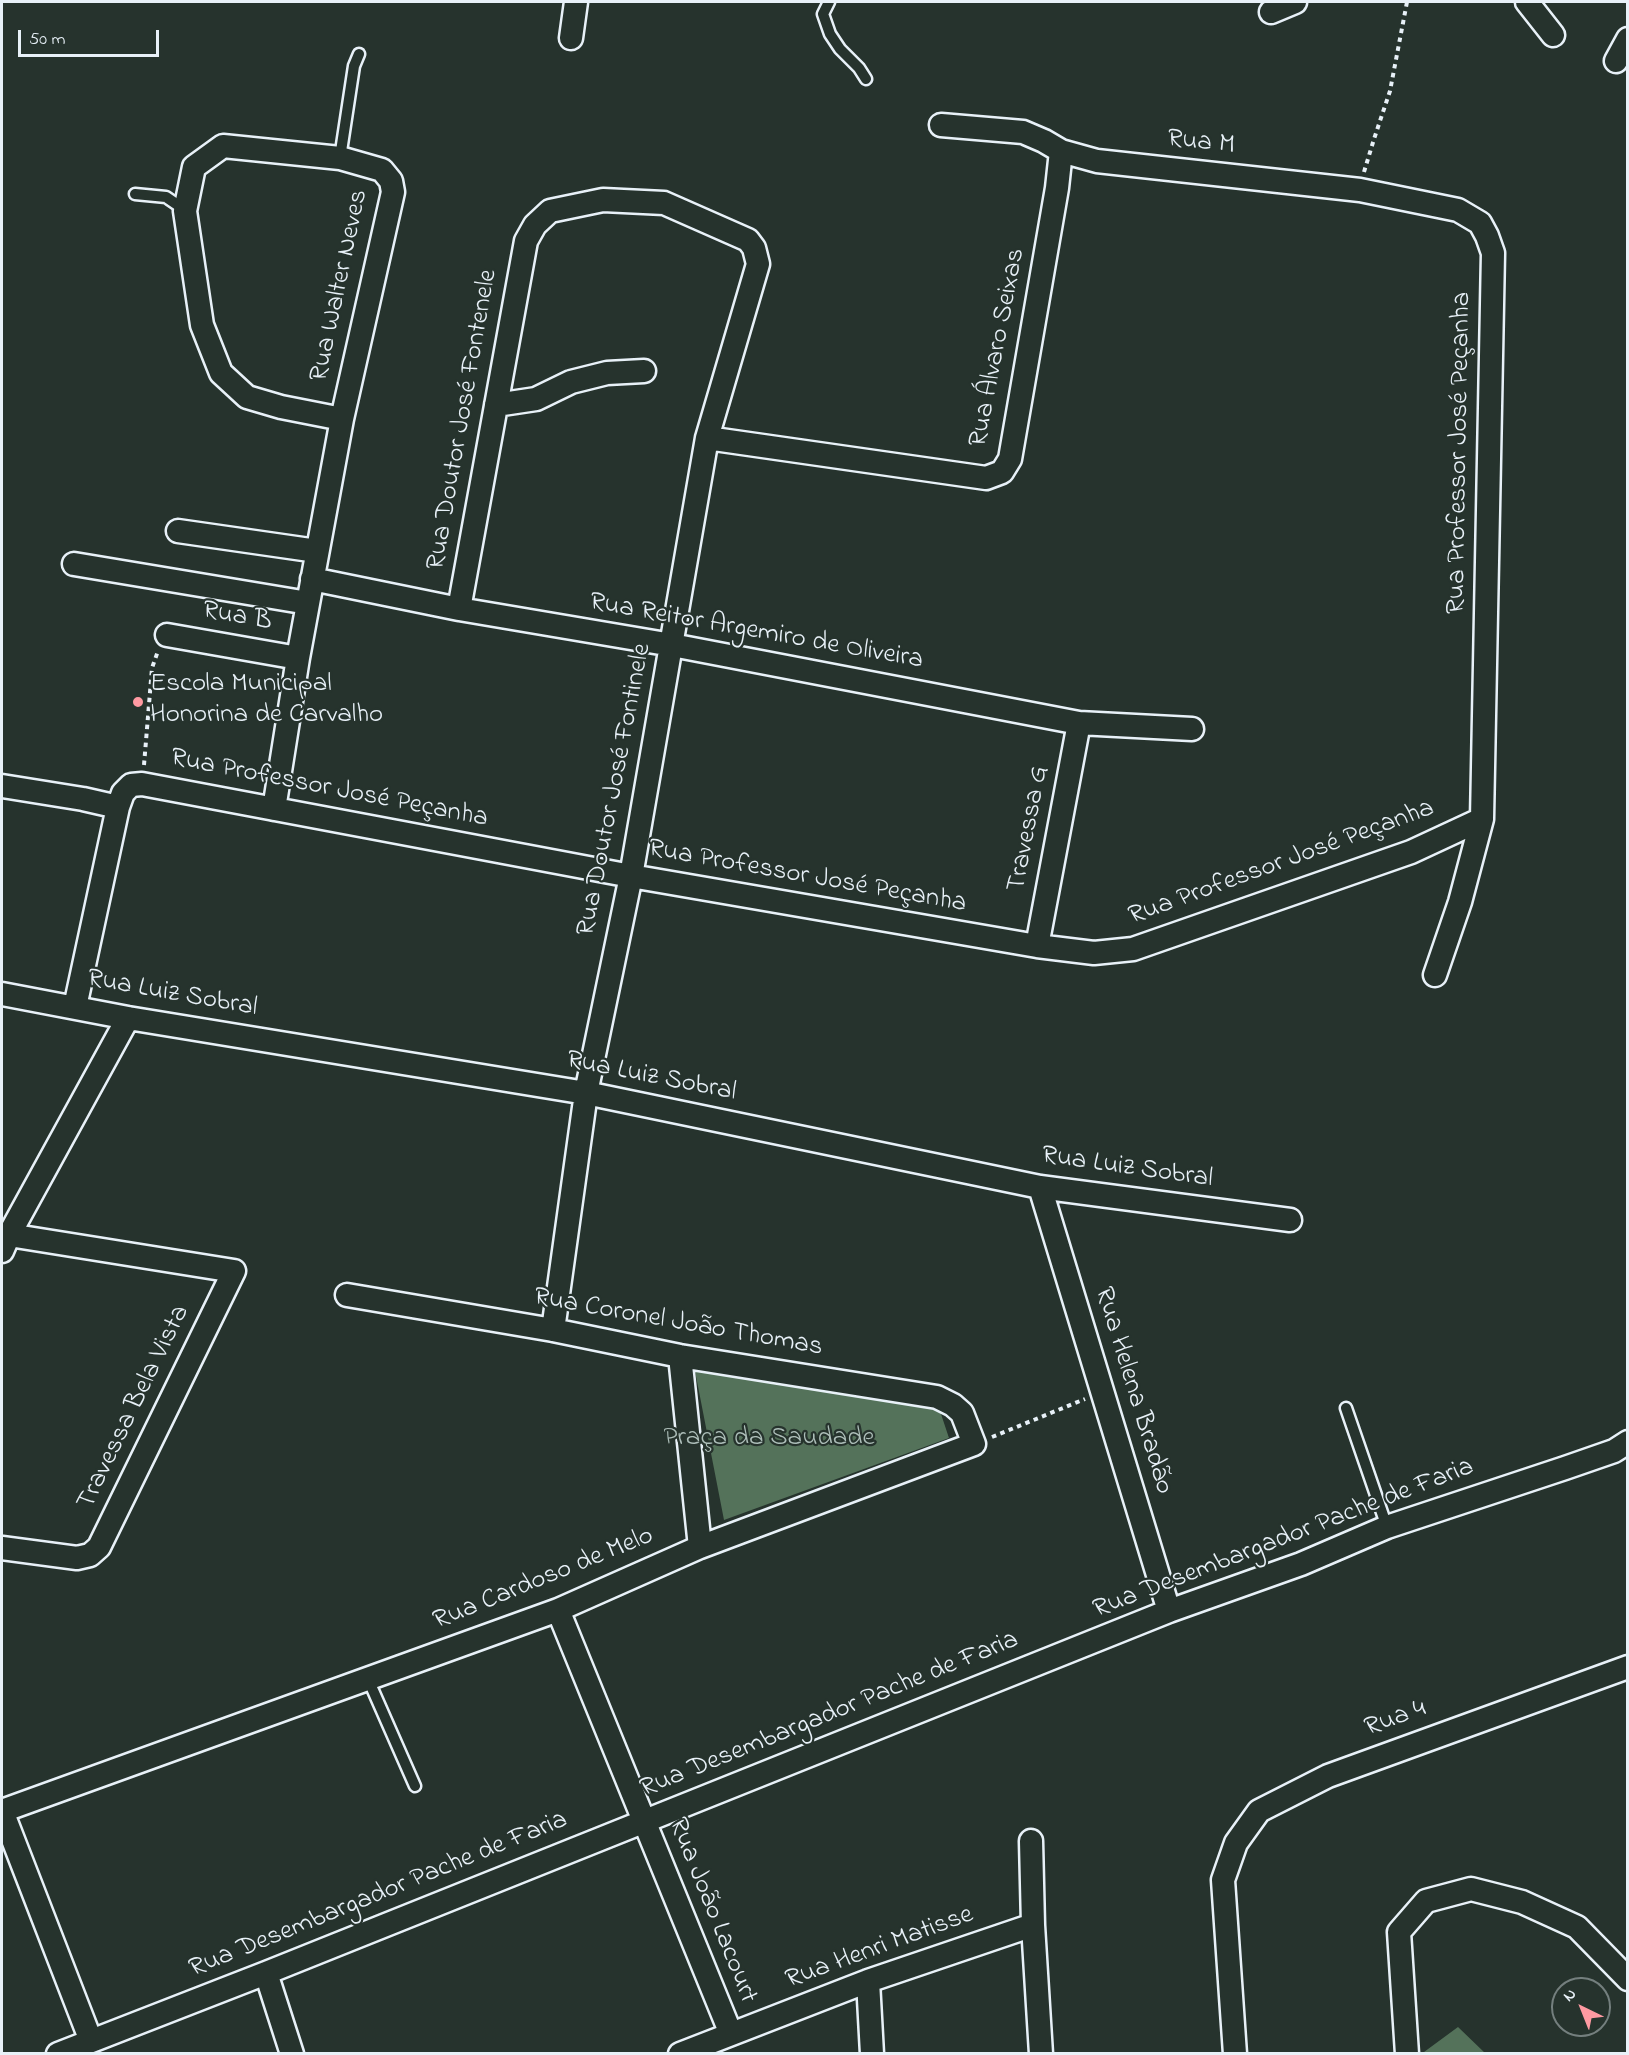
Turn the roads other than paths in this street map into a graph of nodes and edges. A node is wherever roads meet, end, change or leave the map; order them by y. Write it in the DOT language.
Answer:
graph roads {
  1 [pos="576,2"];
  2 [pos="829,2"];
  3 [pos="1295,2"];
  4 [pos="1527,2"];
  5 [pos="1271,12"];
  6 [pos="1553,35"];
  7 [pos="571,38"];
  8 [pos="1628,39"];
  9 [pos="359,54"];
  10 [pos="1616,61"];
  11 [pos="866,79"];
  12 [pos="941,125"];
  13 [pos="1061,151"];
  14 [pos="340,158"];
  15 [pos="135,194"];
  16 [pos="1458,210"];
  17 [pos="185,211"];
  18 [pos="526,241"];
  19 [pos="644,371"];
  20 [pos="496,405"];
  21 [pos="342,418"];
  22 [pos="706,438"];
  23 [pos="178,531"];
  24 [pos="317,550"];
  25 [pos="74,564"];
  26 [pos="312,579"];
  27 [pos="308,603"];
  28 [pos="459,609"];
  29 [pos="167,635"];
  30 [pos="672,645"];
  31 [pos="298,658"];
  32 [pos="1080,723"];
  33 [pos="1192,729"];
  34 [pos="2,786"];
  35 [pos="118,807"];
  36 [pos="274,809"];
  37 [pos="1482,819"];
  38 [pos="631,876"];
  39 [pos="1037,946"];
  40 [pos="1435,975"];
  41 [pos="2,994"];
  42 [pos="75,1007"];
  43 [pos="128,1018"];
  44 [pos="586,1093"];
  45 [pos="1040,1187"];
  46 [pos="1290,1220"];
  47 [pos="5,1243"];
  48 [pos="347,1295"];
  49 [pos="553,1330"];
  50 [pos="680,1356"];
  51 [pos="1346,1408"];
  52 [pos="1628,1442"];
  53 [pos="974,1444"];
  54 [pos="1387,1527"];
  55 [pos="700,1547"];
  56 [pos="2,1548"];
  57 [pos="558,1610"];
  58 [pos="1169,1611"];
  59 [pos="1625,1673"];
  60 [pos="368,1678"];
  61 [pos="415,1786"];
  62 [pos="2,1811"];
  63 [pos="643,1821"];
  64 [pos="1031,1841"];
  65 [pos="1033,1924"];
  66 [pos="266,1973"];
  67 [pos="1628,1979"];
  68 [pos="868,1982"];
  69 [pos="731,2034"];
  70 [pos="91,2041"];
  71 [pos="58,2054"];
  72 [pos="292,2054"];
  73 [pos="680,2054"];
  74 [pos="872,2054"];
  75 [pos="1041,2054"];
  76 [pos="1235,2054"];
  77 [pos="1407,2054"];
  1 -- 7 [label="street"];
  2 -- 11 [label="lane"];
  3 -- 5 [label="street"];
  4 -- 6 [label="street"];
  8 -- 10 [label="street"];
  9 -- 14 [label="lane"];
  12 -- 13 [label="street, Rua M"];
  13 -- 16 [label="street, Rua M"];
  13 -- 22 [label="street, Rua Álvaro Seixas"];
  14 -- 17 [label="street, Rua Walter Neves"];
  14 -- 21 [label="street, Rua Walter Neves"];
  15 -- 17 [label="lane"];
  16 -- 37 [label="street, Rua Professor José Peçanha"];
  17 -- 21 [label="street, Rua Walter Neves"];
  18 -- 20 [label="street, Rua Doutor José Fontenele"];
  18 -- 22 [label="street, Rua Doutor José Fontinele"];
  19 -- 20 [label="street"];
  20 -- 28 [label="street, Rua Doutor José Fontenele"];
  21 -- 24 [label="street, Rua Walter Neves"];
  22 -- 30 [label="street, Rua Doutor José Fontinele"];
  23 -- 24 [label="street"];
  24 -- 26 [label="street, Rua Walter Neves"];
  25 -- 27 [label="street"];
  26 -- 27 [label="street, Rua Walter Neves"];
  26 -- 28 [label="street, Rua Reitor Argemiro de Oliveira"];
  27 -- 31 [label="street, Rua Walter Neves"];
  28 -- 30 [label="street, Rua Reitor Argemiro de Oliveira"];
  29 -- 31 [label="street, Rua B"];
  30 -- 32 [label="street, Rua Reitor Argemiro de Oliveira"];
  30 -- 38 [label="street, Rua Doutor José Fontinele"];
  31 -- 36 [label="street, Rua Walter Neves"];
  32 -- 33 [label="street, Rua Reitor Argemiro de Oliveira"];
  32 -- 39 [label="street, Travessa G"];
  34 -- 35 [label="street"];
  35 -- 36 [label="street, Rua Professor José Peçanha"];
  35 -- 42 [label="street"];
  36 -- 38 [label="street, Rua Professor José Peçanha"];
  37 -- 39 [label="street, Rua Professor José Peçanha"];
  37 -- 40 [label="street, Rua Professor José Peçanha"];
  38 -- 39 [label="street, Rua Professor José Peçanha"];
  38 -- 44 [label="street, Rua Doutor José Fontinele"];
  41 -- 42 [label="street, Rua Luiz Sobral"];
  42 -- 43 [label="street, Rua Luiz Sobral"];
  43 -- 44 [label="street, Rua Luiz Sobral"];
  43 -- 47 [label="street"];
  44 -- 45 [label="street, Rua Luiz Sobral"];
  44 -- 49 [label="street, Rua Doutor José Fontinele"];
  45 -- 46 [label="street, Rua Luiz Sobral"];
  45 -- 58 [label="street, Rua Helena Bradão"];
  47 -- 56 [label="street, Travessa Bela Vista"];
  48 -- 49 [label="street, Rua Coronel João Thomas"];
  49 -- 50 [label="street, Rua Coronel João Thomas"];
  50 -- 53 [label="street, Rua Coronel João Thomas"];
  50 -- 55 [label="street"];
  51 -- 54 [label="lane"];
  52 -- 54 [label="street, Rua Desembargador Pache de Faria"];
  53 -- 55 [label="street, Rua Cardoso de Melo"];
  54 -- 58 [label="street, Rua Desembargador Pache de Faria"];
  55 -- 57 [label="street, Rua Cardoso de Melo"];
  57 -- 60 [label="street, Rua Cardoso de Melo"];
  57 -- 63 [label="street, Rua João Lacourt"];
  58 -- 63 [label="street, Rua Desembargador Pache de Faria"];
  59 -- 76 [label="street, Rua 4"];
  60 -- 61 [label="lane"];
  60 -- 62 [label="street, Rua Cardoso de Melo"];
  62 -- 70 [label="street"];
  63 -- 66 [label="street, Rua Desembargador Pache de Faria"];
  63 -- 69 [label="street, Rua João Lacourt"];
  64 -- 65 [label="street"];
  65 -- 68 [label="street, Rua Henri Matisse"];
  65 -- 75 [label="street"];
  66 -- 70 [label="street, Rua Desembargador Pache de Faria"];
  66 -- 72 [label="street"];
  67 -- 77 [label="street"];
  68 -- 69 [label="street, Rua Henri Matisse"];
  68 -- 74 [label="street"];
  69 -- 73 [label="street, Rua Henri Matisse"];
  70 -- 71 [label="street, Rua Desembargador Pache de Faria"];
}
